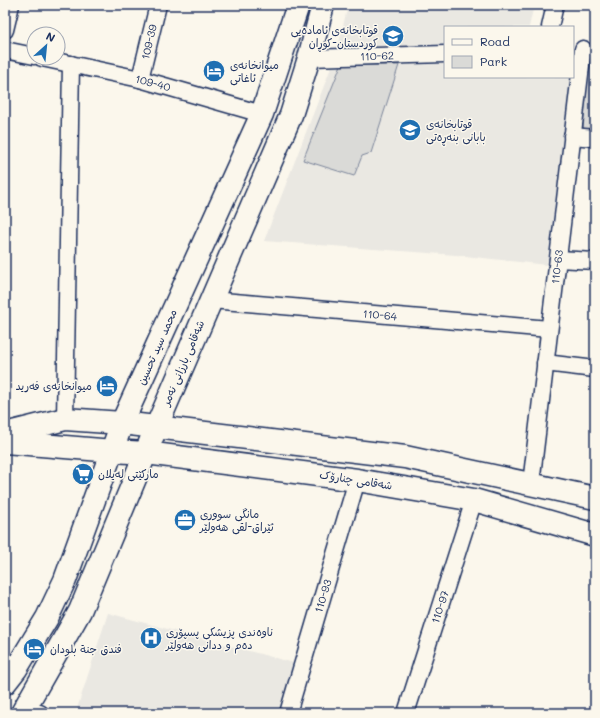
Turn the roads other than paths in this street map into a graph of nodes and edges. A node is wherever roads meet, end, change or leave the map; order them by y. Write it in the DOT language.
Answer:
graph roads {
  1 [pos="11,5"];
  2 [pos="158,5"];
  3 [pos="298,5"];
  4 [pos="323,5"];
  5 [pos="555,5"];
  6 [pos="550,26"];
  7 [pos="5,30"];
  8 [pos="584,49"];
  9 [pos="5,50"];
  10 [pos="26,54"];
  11 [pos="444,54"];
  12 [pos="309,58"];
  13 [pos="66,63"];
  14 [pos="71,64"];
  15 [pos="140,79"];
  16 [pos="262,114"];
  17 [pos="572,136"];
  18 [pos="595,138"];
  19 [pos="558,259"];
  20 [pos="595,261"];
  21 [pos="211,300"];
  22 [pos="549,329"];
  23 [pos="545,363"];
  24 [pos="595,369"];
  25 [pos="65,419"];
  26 [pos="122,423"];
  27 [pos="156,428"];
  28 [pos="5,434"];
  29 [pos="5,442"];
  30 [pos="113,451"];
  31 [pos="146,453"];
  32 [pos="357,480"];
  33 [pos="531,484"];
  34 [pos="595,498"];
  35 [pos="474,500"];
  36 [pos="595,535"];
  37 [pos="5,683"];
  38 [pos="29,712"];
  39 [pos="288,713"];
  40 [pos="406,713"];
  1 -- 7 [label="street"];
  2 -- 15 [label="street, 109-39"];
  3 -- 16 [label="main road, محمد سید تحسین"];
  4 -- 12 [label="main road, شەقامی بارزانی نەمر"];
  5 -- 6 [label="street"];
  8 -- 17 [label="street, 110-63"];
  9 -- 10 [label="street"];
  11 -- 12 [label="street, 110-62"];
  12 -- 21 [label="main road, شەقامی بارزانی نەمر"];
  13 -- 14 [label="street, 109-40"];
  14 -- 15 [label="street, 109-40"];
  14 -- 25 [label="street"];
  15 -- 16 [label="street, 109-40"];
  16 -- 26 [label="main road, محمد سید تحسین"];
  17 -- 18 [label="street"];
  17 -- 19 [label="street, 110-63"];
  19 -- 20 [label="street"];
  19 -- 22 [label="street, 110-63"];
  21 -- 22 [label="street, 110-64"];
  21 -- 27 [label="main road, شەقامی بارزانی نەمر"];
  22 -- 23 [label="street, 110-63"];
  23 -- 24 [label="street"];
  23 -- 33 [label="street, 110-63"];
  25 -- 26 [label="main road"];
  25 -- 28 [label="main road"];
  26 -- 27 [label="main road"];
  26 -- 30 [label="main road, محمد سید تحسین"];
  27 -- 31 [label="main road, شەقامی بارزانی نەمر"];
  27 -- 33 [label="main road"];
  29 -- 30 [label="main road, شەقامی چنارۆک"];
  30 -- 31 [label="main road, شەقامی چنارۆک"];
  30 -- 37 [label="main road, محمد سید تحسین"];
  31 -- 32 [label="main road, شەقامی چنارۆک"];
  31 -- 38 [label="main road, شەقامی بارزانی نەمر"];
  32 -- 35 [label="main road, شەقامی چنارۆک"];
  32 -- 39 [label="street, 110-93"];
  33 -- 34 [label="main road"];
  35 -- 36 [label="main road, شەقامی چنارۆک"];
  35 -- 40 [label="street, 110-97"];
}
